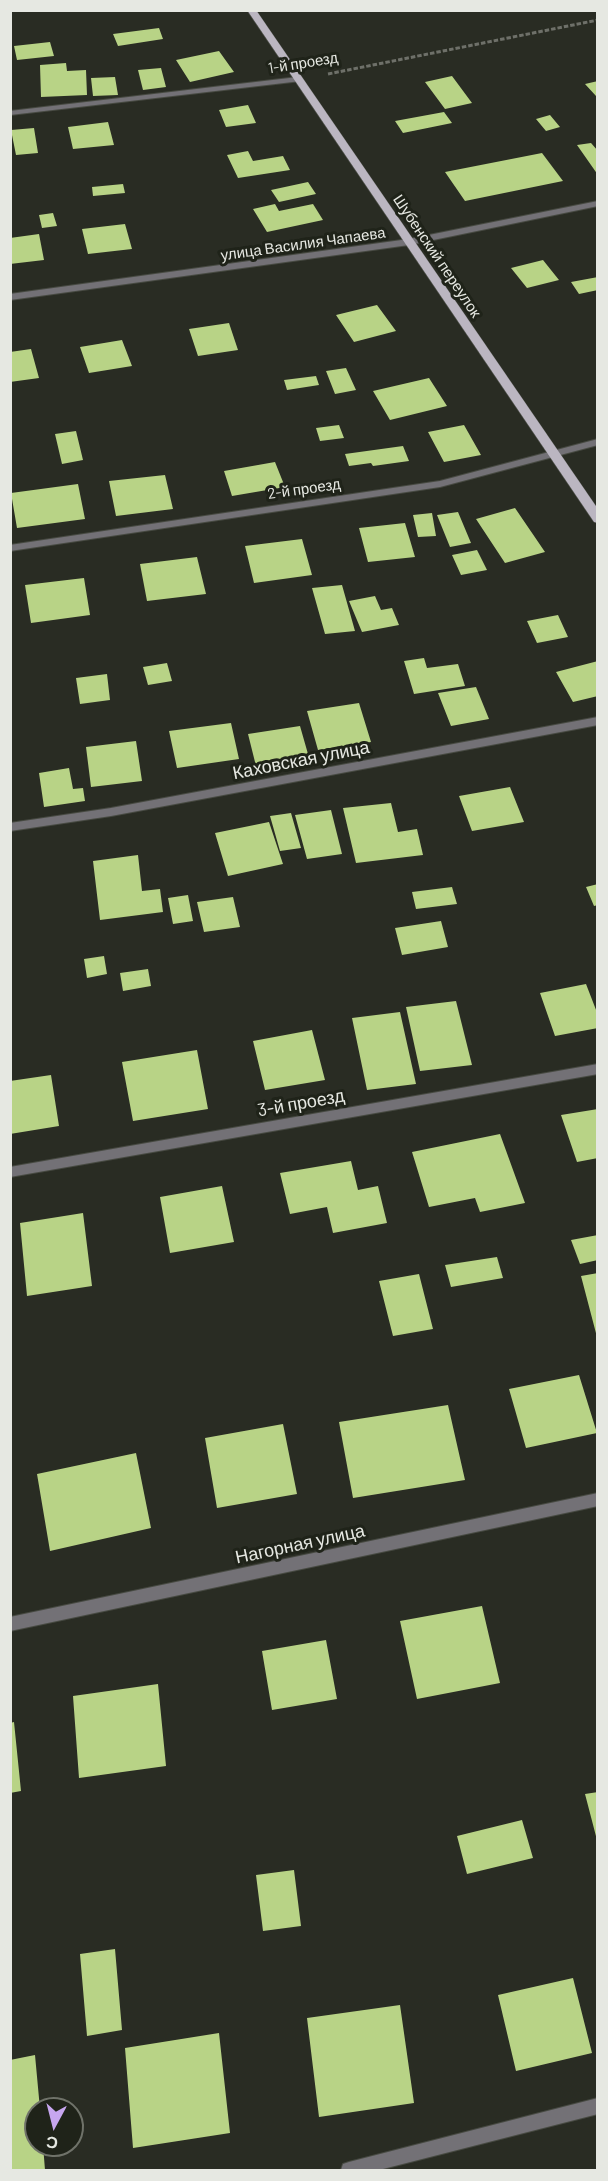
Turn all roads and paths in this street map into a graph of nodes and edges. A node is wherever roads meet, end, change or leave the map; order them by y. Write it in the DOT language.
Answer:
graph roads {
  1 [pos="251,10"];
  2 [pos="597,20"];
  3 [pos="298,80"];
  4 [pos="10,113"];
  5 [pos="597,203"];
  6 [pos="409,243"];
  7 [pos="10,297"];
  8 [pos="597,442"];
  9 [pos="553,454"];
  10 [pos="597,519"];
  11 [pos="10,548"];
  12 [pos="597,721"];
  13 [pos="10,827"];
  14 [pos="597,1069"];
  15 [pos="10,1172"];
  16 [pos="597,1499"];
  17 [pos="10,1624"];
  18 [pos="597,2106"];
  19 [pos="349,2170"];
  1 -- 3 [label="main road, Шубенский переулок"];
  2 -- 3 [label="path, 1-й проезд"];
  3 -- 4 [label="street, 1-й проезд"];
  3 -- 6 [label="main road, Шубенский переулок"];
  5 -- 6 [label="street, улица Василия Чапаева"];
  6 -- 7 [label="street, улица Василия Чапаева"];
  6 -- 9 [label="main road, Шубенский переулок"];
  8 -- 9 [label="street, 2-й проезд"];
  9 -- 10 [label="main road, Шубенский переулок"];
  9 -- 11 [label="street, 2-й проезд"];
  12 -- 13 [label="street, Каховская улица"];
  14 -- 15 [label="street, 3-й проезд"];
  16 -- 17 [label="street, Нагорная улица"];
  18 -- 19 [label="street"];
}
